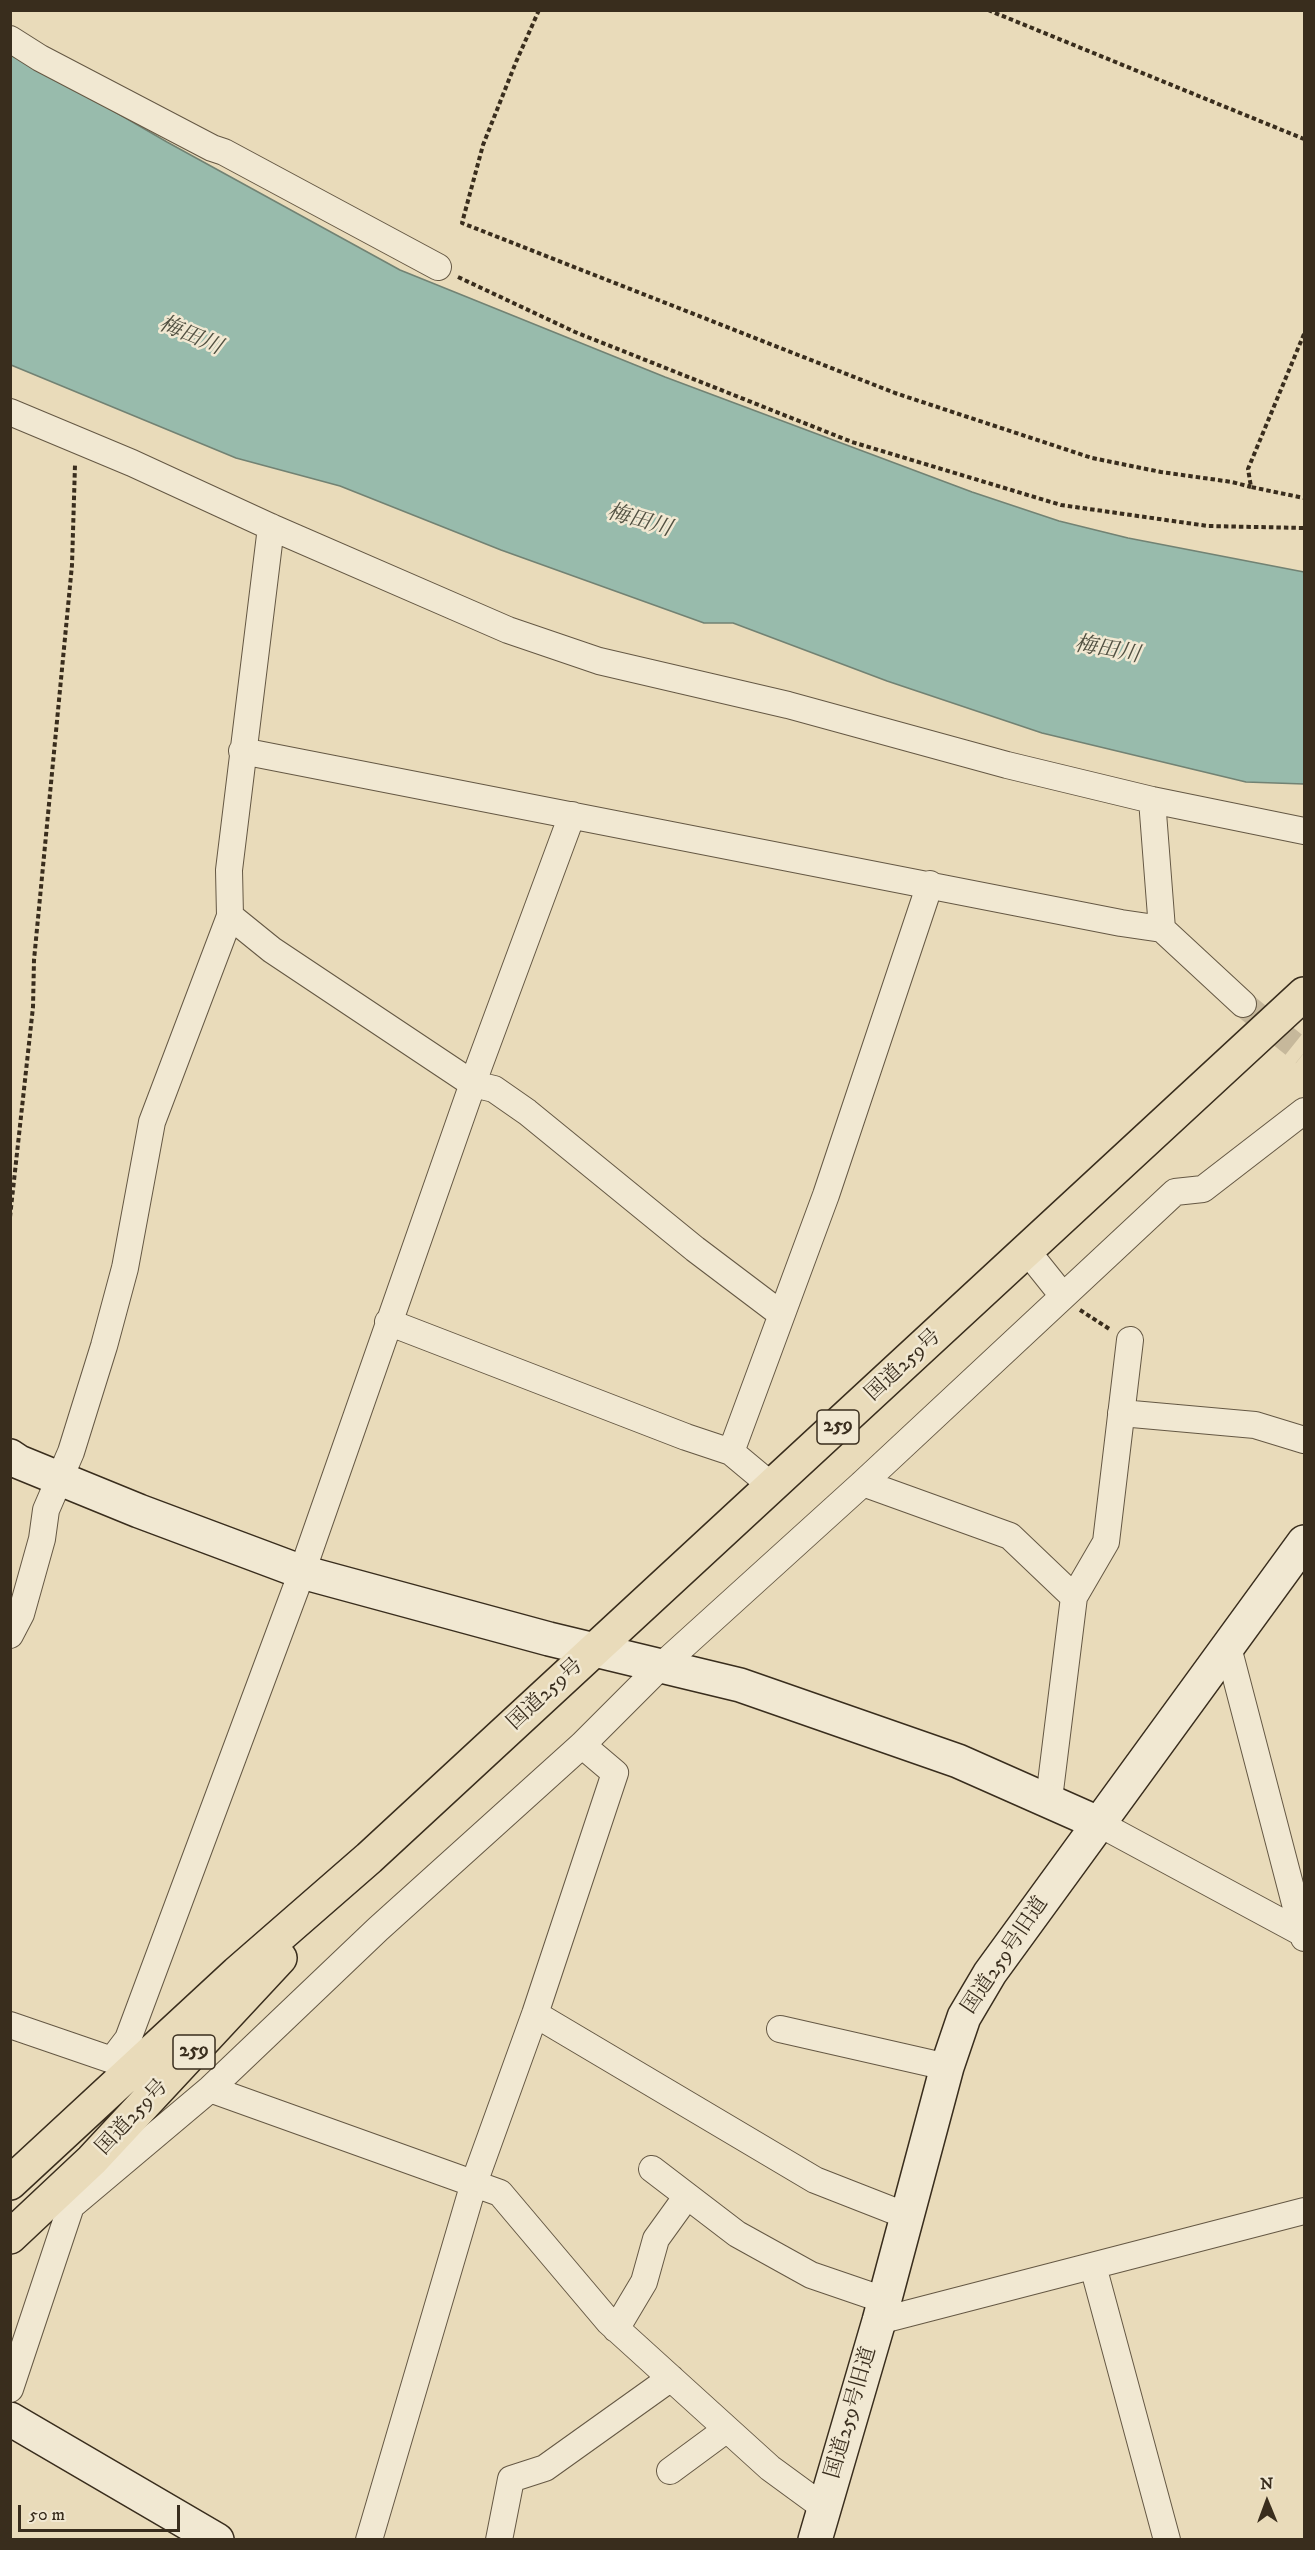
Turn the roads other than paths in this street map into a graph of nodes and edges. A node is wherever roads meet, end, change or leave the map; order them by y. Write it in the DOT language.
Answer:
graph roads {
  1 [pos="10,39"];
  2 [pos="438,267"];
  3 [pos="10,412"];
  4 [pos="271,527"];
  5 [pos="242,751"];
  6 [pos="1152,800"];
  7 [pos="572,815"];
  8 [pos="1305,831"];
  9 [pos="930,884"];
  10 [pos="231,916"];
  11 [pos="1162,929"];
  12 [pos="1305,994"];
  13 [pos="1243,1004"];
  14 [pos="473,1084"];
  15 [pos="1305,1111"];
  16 [pos="1028,1251"];
  17 [pos="1063,1296"];
  18 [pos="781,1314"];
  19 [pos="388,1322"];
  20 [pos="1130,1340"];
  21 [pos="1121,1413"];
  22 [pos="1305,1440"];
  23 [pos="731,1452"];
  24 [pos="10,1456"];
  25 [pos="59,1479"];
  26 [pos="863,1483"];
  27 [pos="773,1487"];
  28 [pos="1305,1542"];
  29 [pos="302,1572"];
  30 [pos="1074,1597"];
  31 [pos="10,1635"];
  32 [pos="1228,1647"];
  33 [pos="595,1651"];
  34 [pos="660,1667"];
  35 [pos="582,1745"];
  36 [pos="1049,1799"];
  37 [pos="1098,1823"];
  38 [pos="369,1858"];
  39 [pos="1304,1935"];
  40 [pos="535,2014"];
  41 [pos="10,2025"];
  42 [pos="780,2028"];
  43 [pos="947,2067"];
  44 [pos="210,2089"];
  45 [pos="652,2169"];
  46 [pos="10,2183"];
  47 [pos="474,2183"];
  48 [pos="687,2196"];
  49 [pos="1305,2211"];
  50 [pos="907,2216"];
  51 [pos="10,2237"];
  52 [pos="1093,2266"];
  53 [pos="881,2311"];
  54 [pos="616,2329"];
  55 [pos="671,2378"];
  56 [pos="10,2389"];
  57 [pos="10,2419"];
  58 [pos="727,2429"];
  59 [pos="670,2471"];
  60 [pos="826,2509"];
  61 [pos="217,2540"];
  62 [pos="369,2540"];
  63 [pos="499,2540"];
  64 [pos="815,2540"];
  65 [pos="1167,2540"];
  1 -- 2 [label="street"];
  3 -- 4 [label="street"];
  4 -- 5 [label="street"];
  4 -- 6 [label="street"];
  5 -- 7 [label="street"];
  5 -- 10 [label="street"];
  6 -- 8 [label="street"];
  6 -- 11 [label="street"];
  7 -- 9 [label="street"];
  7 -- 14 [label="street"];
  9 -- 11 [label="street"];
  9 -- 18 [label="street"];
  10 -- 14 [label="street"];
  10 -- 25 [label="street"];
  11 -- 13 [label="street"];
  12 -- 16 [label="highway, 国道259号 / 259"];
  14 -- 18 [label="street"];
  14 -- 19 [label="street"];
  15 -- 17 [label="street"];
  16 -- 17 [label="street"];
  16 -- 27 [label="highway, 国道259号 / 259"];
  17 -- 26 [label="street"];
  18 -- 23 [label="street"];
  19 -- 23 [label="street"];
  19 -- 29 [label="street"];
  20 -- 21 [label="street"];
  21 -- 22 [label="street"];
  21 -- 30 [label="street"];
  23 -- 27 [label="street"];
  24 -- 25 [label="street"];
  25 -- 29 [label="street"];
  25 -- 31 [label="street"];
  26 -- 30 [label="street"];
  26 -- 34 [label="street"];
  27 -- 33 [label="highway, 国道259号 / 259"];
  28 -- 32 [label="street, 国道259号旧道"];
  29 -- 33 [label="street"];
  29 -- 41 [label="street"];
  30 -- 36 [label="street"];
  32 -- 37 [label="street, 国道259号旧道"];
  32 -- 39 [label="street"];
  33 -- 34 [label="street"];
  33 -- 38 [label="highway, 国道259号 / 259"];
  34 -- 35 [label="street"];
  34 -- 36 [label="street"];
  35 -- 40 [label="street"];
  35 -- 44 [label="street"];
  36 -- 37 [label="street"];
  37 -- 39 [label="street"];
  37 -- 43 [label="street, 国道259号旧道"];
  38 -- 46 [label="highway, 国道259号 / 259"];
  38 -- 51 [label="highway, 国道259号 / 259"];
  40 -- 47 [label="street"];
  40 -- 50 [label="street"];
  42 -- 43 [label="street"];
  43 -- 50 [label="street, 国道259号旧道"];
  44 -- 47 [label="street"];
  44 -- 56 [label="street"];
  45 -- 48 [label="street"];
  47 -- 54 [label="street"];
  47 -- 62 [label="street"];
  48 -- 53 [label="street"];
  48 -- 54 [label="street"];
  49 -- 52 [label="street"];
  50 -- 53 [label="street, 国道259号旧道"];
  52 -- 53 [label="street"];
  52 -- 65 [label="street"];
  53 -- 60 [label="street, 国道259号旧道"];
  54 -- 55 [label="street"];
  55 -- 58 [label="street"];
  55 -- 63 [label="street"];
  57 -- 61 [label="street"];
  58 -- 59 [label="street"];
  58 -- 60 [label="street"];
  60 -- 64 [label="street, 国道259号旧道"];
}
